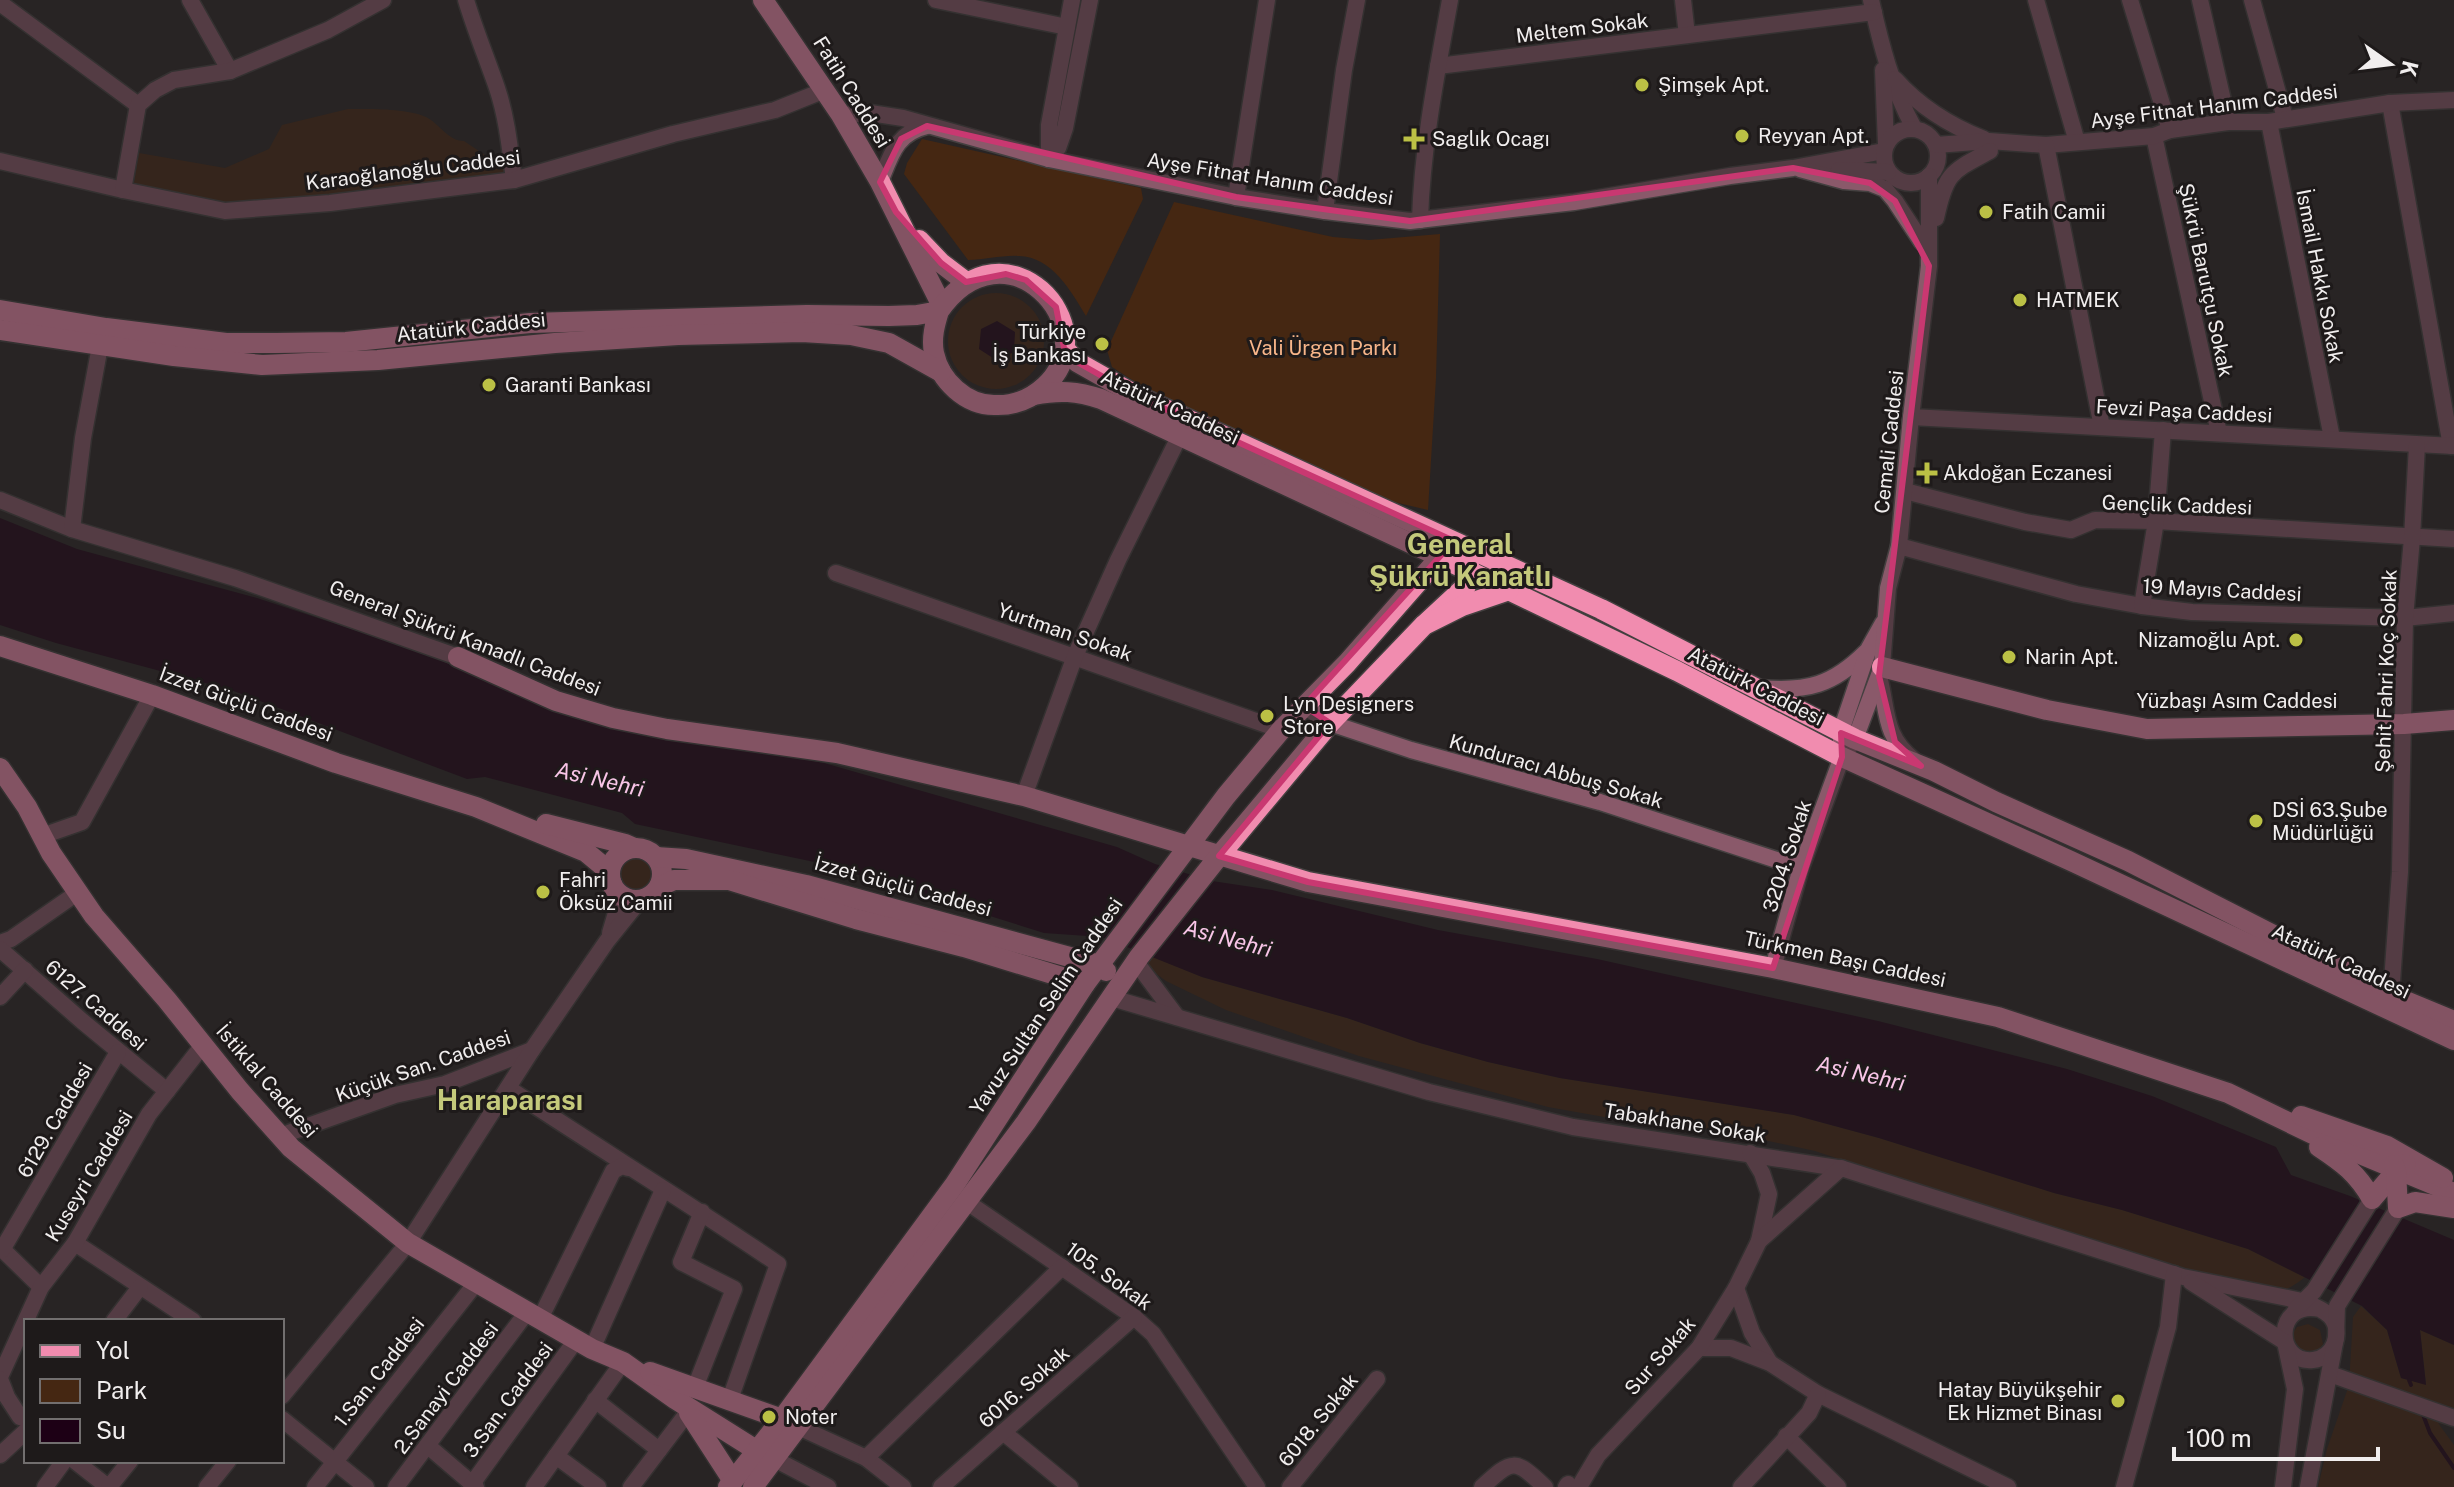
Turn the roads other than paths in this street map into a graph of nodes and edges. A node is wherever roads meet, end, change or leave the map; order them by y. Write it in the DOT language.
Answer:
graph roads {
  1 [pos="190,0"];
  2 [pos="383,0"];
  3 [pos="466,0"];
  4 [pos="763,0"];
  5 [pos="936,0"];
  6 [pos="1072,0"];
  7 [pos="1090,0"];
  8 [pos="1267,0"];
  9 [pos="1357,0"];
  10 [pos="1450,0"];
  11 [pos="1683,0"];
  12 [pos="2036,0"];
  13 [pos="2130,0"];
  14 [pos="2200,0"];
  15 [pos="2252,0"];
  16 [pos="0,3"];
  17 [pos="1873,6"];
  18 [pos="1067,27"];
  19 [pos="1878,32"];
  20 [pos="1687,35"];
  21 [pos="1438,66"];
  22 [pos="230,71"];
  23 [pos="1890,73"];
  24 [pos="825,90"];
  25 [pos="2454,100"];
  26 [pos="2390,103"];
  27 [pos="138,105"];
  28 [pos="841,115"];
  29 [pos="2277,120"];
  30 [pos="2228,122"];
  31 [pos="927,126"];
  32 [pos="1914,128"];
  33 [pos="2162,133"];
  34 [pos="2077,142"];
  35 [pos="1936,145"];
  36 [pos="2046,145"];
  37 [pos="1990,146"];
  38 [pos="1885,147"];
  39 [pos="1049,159"];
  40 [pos="0,161"];
  41 [pos="1796,168"];
  42 [pos="1933,169"];
  43 [pos="1893,176"];
  44 [pos="514,180"];
  45 [pos="880,182"];
  46 [pos="123,190"];
  47 [pos="1236,197"];
  48 [pos="1325,211"];
  49 [pos="896,212"];
  50 [pos="1420,220"];
  51 [pos="1926,244"];
  52 [pos="966,282"];
  53 [pos="941,308"];
  54 [pos="0,310"];
  55 [pos="0,330"];
  56 [pos="100,346"];
  57 [pos="1064,348"];
  58 [pos="941,372"];
  59 [pos="1034,395"];
  60 [pos="1911,417"];
  61 [pos="2102,427"];
  62 [pos="2163,430"];
  63 [pos="2219,433"];
  64 [pos="1179,437"];
  65 [pos="2332,438"];
  66 [pos="2417,445"];
  67 [pos="2452,446"];
  68 [pos="1905,491"];
  69 [pos="0,500"];
  70 [pos="2156,521"];
  71 [pos="72,529"];
  72 [pos="2412,538"];
  73 [pos="2454,539"];
  74 [pos="1899,546"];
  75 [pos="1466,547"];
  76 [pos="1440,557"];
  77 [pos="1470,571"];
  78 [pos="836,573"];
  79 [pos="1509,590"];
  80 [pos="2142,606"];
  81 [pos="2454,613"];
  82 [pos="2405,618"];
  83 [pos="1884,622"];
  84 [pos="1424,625"];
  85 [pos="0,646"];
  86 [pos="1869,648"];
  87 [pos="1075,656"];
  88 [pos="458,657"];
  89 [pos="1881,671"];
  90 [pos="1755,688"];
  91 [pos="152,695"];
  92 [pos="1304,706"];
  93 [pos="2454,720"];
  94 [pos="1330,723"];
  95 [pos="2404,724"];
  96 [pos="1281,730"];
  97 [pos="1848,735"];
  98 [pos="1842,757"];
  99 [pos="1921,766"];
  100 [pos="0,768"];
  101 [pos="1024,796"];
  102 [pos="476,807"];
  103 [pos="42,836"];
  104 [pos="634,848"];
  105 [pos="656,857"];
  106 [pos="1198,857"];
  107 [pos="1801,868"];
  108 [pos="659,887"];
  109 [pos="77,893"];
  110 [pos="624,893"];
  111 [pos="0,943"];
  112 [pos="0,949"];
  113 [pos="1104,958"];
  114 [pos="1138,960"];
  115 [pos="1773,968"];
  116 [pos="25,970"];
  117 [pos="1085,984"];
  118 [pos="2391,995"];
  119 [pos="0,997"];
  120 [pos="1112,998"];
  121 [pos="1177,1017"];
  122 [pos="2454,1021"];
  123 [pos="2454,1040"];
  124 [pos="203,1045"];
  125 [pos="532,1050"];
  126 [pos="118,1052"];
  127 [pos="508,1088"];
  128 [pos="167,1091"];
  129 [pos="2228,1093"];
  130 [pos="2268,1112"];
  131 [pos="280,1136"];
  132 [pos="2387,1146"];
  133 [pos="1750,1153"];
  134 [pos="2421,1166"];
  135 [pos="628,1168"];
  136 [pos="1841,1168"];
  137 [pos="2396,1171"];
  138 [pos="2454,1183"];
  139 [pos="663,1190"];
  140 [pos="2454,1193"];
  141 [pos="2372,1199"];
  142 [pos="967,1202"];
  143 [pos="2398,1208"];
  144 [pos="2454,1208"];
  145 [pos="702,1212"];
  146 [pos="1759,1241"];
  147 [pos="75,1243"];
  148 [pos="408,1243"];
  149 [pos="1,1249"];
  150 [pos="1062,1267"];
  151 [pos="2178,1276"];
  152 [pos="476,1283"];
  153 [pos="41,1287"];
  154 [pos="140,1287"];
  155 [pos="1736,1288"];
  156 [pos="2308,1296"];
  157 [pos="2329,1308"];
  158 [pos="533,1316"];
  159 [pos="1134,1317"];
  160 [pos="2289,1318"];
  161 [pos="27,1319"];
  162 [pos="116,1319"];
  163 [pos="189,1319"];
  164 [pos="24,1325"];
  165 [pos="2336,1337"];
  166 [pos="2285,1342"];
  167 [pos="584,1344"];
  168 [pos="1699,1348"];
  169 [pos="623,1362"];
  170 [pos="1770,1363"];
  171 [pos="2330,1374"];
  172 [pos="0,1378"];
  173 [pos="1377,1379"];
  174 [pos="285,1386"];
  175 [pos="694,1390"];
  176 [pos="1818,1394"];
  177 [pos="595,1400"];
  178 [pos="729,1402"];
  179 [pos="682,1406"];
  180 [pos="24,1418"];
  181 [pos="2454,1418"];
  182 [pos="284,1421"];
  183 [pos="790,1423"];
  184 [pos="1003,1432"];
  185 [pos="24,1433"];
  186 [pos="1786,1436"];
  187 [pos="428,1446"];
  188 [pos="659,1450"];
  189 [pos="765,1454"];
  190 [pos="0,1455"];
  191 [pos="556,1456"];
  192 [pos="866,1458"];
  193 [pos="335,1462"];
  194 [pos="63,1463"];
  195 [pos="81,1463"];
  196 [pos="128,1463"];
  197 [pos="226,1463"];
  198 [pos="474,1485"];
  199 [pos="738,1485"];
  200 [pos="1571,1486"];
  201 [pos="45,1487"];
  202 [pos="108,1487"];
  203 [pos="207,1487"];
  204 [pos="315,1487"];
  205 [pos="366,1487"];
  206 [pos="396,1487"];
  207 [pos="534,1487"];
  208 [pos="598,1487"];
  209 [pos="631,1487"];
  210 [pos="828,1487"];
  211 [pos="903,1487"];
  212 [pos="941,1487"];
  213 [pos="1070,1487"];
  214 [pos="1257,1487"];
  215 [pos="1290,1487"];
  216 [pos="1482,1487"];
  217 [pos="1545,1487"];
  218 [pos="1741,1487"];
  219 [pos="1838,1487"];
  220 [pos="2008,1487"];
  221 [pos="2124,1487"];
  222 [pos="2283,1487"];
  223 [pos="2308,1487"];
  1 -- 22 [label="street"];
  2 -- 22 [label="street"];
  3 -- 44 [label="street"];
  4 -- 24 [label="main road, Fatih Caddesi"];
  5 -- 18 [label="street"];
  6 -- 18 [label="street"];
  7 -- 39 [label="street"];
  8 -- 47 [label="street"];
  9 -- 48 [label="street"];
  10 -- 21 [label="street"];
  11 -- 20 [label="street"];
  12 -- 34 [label="street"];
  13 -- 33 [label="street, Şükrü Barutçu Sokak"];
  14 -- 30 [label="street"];
  15 -- 29 [label="street, İsmail Hakkı Sokak"];
  16 -- 27 [label="street"];
  17 -- 19 [label="street"];
  17 -- 20 [label="street, Meltem Sokak"];
  18 -- 39 [label="street"];
  19 -- 23 [label="street"];
  19 -- 38 [label="street"];
  20 -- 21 [label="street, Meltem Sokak"];
  21 -- 50 [label="street"];
  22 -- 27 [label="street"];
  23 -- 32 [label="street"];
  23 -- 37 [label="street"];
  24 -- 28 [label="main road, Fatih Caddesi"];
  24 -- 44 [label="street, Karaoğlanoğlu Caddesi"];
  25 -- 26 [label="street, Ayşe Fitnat Hanım Caddesi"];
  26 -- 29 [label="street, Ayşe Fitnat Hanım Caddesi"];
  26 -- 67 [label="street"];
  27 -- 46 [label="street"];
  28 -- 31 [label="street, Ayşe Fitnat Hanım Caddesi"];
  28 -- 45 [label="main road, Fatih Caddesi"];
  29 -- 30 [label="street, Ayşe Fitnat Hanım Caddesi"];
  29 -- 65 [label="street, İsmail Hakkı Sokak"];
  30 -- 33 [label="street, Ayşe Fitnat Hanım Caddesi"];
  31 -- 39 [label="street, Ayşe Fitnat Hanım Caddesi"];
  31 -- 45 [label="street"];
  32 -- 35 [label="street"];
  32 -- 38 [label="street, Ayşe Fitnat Hanım Caddesi"];
  33 -- 34 [label="street, Ayşe Fitnat Hanım Caddesi"];
  33 -- 63 [label="street, Şükrü Barutçu Sokak"];
  34 -- 36 [label="street, Ayşe Fitnat Hanım Caddesi"];
  35 -- 37 [label="street, Ayşe Fitnat Hanım Caddesi"];
  35 -- 42 [label="street"];
  36 -- 37 [label="street, Ayşe Fitnat Hanım Caddesi"];
  36 -- 61 [label="street"];
  37 -- 42 [label="street, Ayşe Fitnat Hanım Caddesi"];
  37 -- 51 [label="street"];
  38 -- 41 [label="street, Ayşe Fitnat Hanım Caddesi"];
  38 -- 43 [label="street"];
  39 -- 47 [label="street, Ayşe Fitnat Hanım Caddesi"];
  40 -- 46 [label="street, Karaoğlanoğlu Caddesi"];
  41 -- 43 [label="street, Ayşe Fitnat Hanım Caddesi"];
  41 -- 50 [label="street, Ayşe Fitnat Hanım Caddesi"];
  41 -- 51 [label="street"];
  42 -- 43 [label="street, Ayşe Fitnat Hanım Caddesi"];
  42 -- 51 [label="street, Cemali Caddesi"];
  43 -- 51 [label="street, Cemali Caddesi"];
  44 -- 46 [label="street, Karaoğlanoğlu Caddesi"];
  45 -- 49 [label="main road, Fatih Caddesi"];
  47 -- 48 [label="street, Ayşe Fitnat Hanım Caddesi"];
  48 -- 50 [label="street, Ayşe Fitnat Hanım Caddesi"];
  49 -- 52 [label="main road, Fatih Caddesi"];
  49 -- 53 [label="main road, Fatih Caddesi"];
  51 -- 60 [label="street, Cemali Caddesi"];
  52 -- 53 [label="main road"];
  52 -- 57 [label="main road"];
  53 -- 54 [label="main road, Atatürk Caddesi"];
  53 -- 58 [label="main road"];
  55 -- 56 [label="main road, Atatürk Caddesi"];
  56 -- 58 [label="main road, Atatürk Caddesi"];
  56 -- 71 [label="street"];
  57 -- 59 [label="main road"];
  57 -- 75 [label="main road, Atatürk Caddesi"];
  58 -- 59 [label="main road, Atatürk Caddesi"];
  59 -- 64 [label="main road, Atatürk Caddesi"];
  60 -- 61 [label="street, Fevzi Paşa Caddesi"];
  60 -- 68 [label="street, Cemali Caddesi"];
  61 -- 62 [label="street, Fevzi Paşa Caddesi"];
  62 -- 63 [label="street, Fevzi Paşa Caddesi"];
  62 -- 70 [label="street"];
  63 -- 65 [label="street, Fevzi Paşa Caddesi"];
  64 -- 76 [label="main road, Atatürk Caddesi"];
  64 -- 87 [label="street"];
  65 -- 66 [label="street, Fevzi Paşa Caddesi"];
  66 -- 67 [label="street, Fevzi Paşa Caddesi"];
  66 -- 72 [label="street, Şehit Fahri Koç Sokak"];
  68 -- 70 [label="street, Gençlik Caddesi"];
  68 -- 74 [label="street, Cemali Caddesi"];
  69 -- 71 [label="street, General Şükrü Kanadlı Caddesi"];
  70 -- 72 [label="street, Gençlik Caddesi"];
  70 -- 80 [label="street"];
  71 -- 88 [label="street, General Şükrü Kanadlı Caddesi"];
  72 -- 73 [label="street, Gençlik Caddesi"];
  72 -- 82 [label="street, Şehit Fahri Koç Sokak"];
  74 -- 80 [label="street, 19 Mayıs Caddesi"];
  74 -- 83 [label="street, Cemali Caddesi"];
  75 -- 76 [label="main road, Yavuz Sultan Selim Caddesi"];
  75 -- 77 [label="main road"];
  75 -- 90 [label="main road, Atatürk Caddesi"];
  76 -- 77 [label="main road, Atatürk Caddesi"];
  76 -- 92 [label="main road, Yavuz Sultan Selim Caddesi"];
  77 -- 79 [label="main road, Atatürk Caddesi"];
  77 -- 84 [label="main road"];
  78 -- 87 [label="street, Yurtman Sokak"];
  79 -- 84 [label="main road, Yavuz Sultan Selim Caddesi"];
  79 -- 98 [label="main road, Atatürk Caddesi"];
  80 -- 82 [label="street, 19 Mayıs Caddesi"];
  81 -- 82 [label="street, 19 Mayıs Caddesi"];
  82 -- 95 [label="street, Şehit Fahri Koç Sokak"];
  83 -- 86 [label="street, Cemali Caddesi"];
  83 -- 89 [label="street, Cemali Caddesi"];
  84 -- 94 [label="main road, Yavuz Sultan Selim Caddesi"];
  85 -- 91 [label="main road, İzzet Güçlü Caddesi"];
  86 -- 90 [label="street, Cemali Caddesi"];
  86 -- 97 [label="street, Cemali Caddesi"];
  87 -- 96 [label="street, Yurtman Sokak"];
  87 -- 101 [label="street"];
  88 -- 101 [label="main road, General Şükrü Kanadlı Caddesi"];
  89 -- 95 [label="main road, Yüzbaşı Asım Caddesi"];
  89 -- 97 [label="street, Cemali Caddesi"];
  89 -- 99 [label="street, Cemali Caddesi"];
  90 -- 97 [label="main road, Atatürk Caddesi"];
  91 -- 102 [label="main road, İzzet Güçlü Caddesi"];
  91 -- 103 [label="street"];
  92 -- 94 [label="street, Kunduracı Abbuş Sokak"];
  92 -- 96 [label="main road, Yavuz Sultan Selim Caddesi"];
  93 -- 95 [label="main road, Yüzbaşı Asım Caddesi"];
  94 -- 106 [label="main road, Yavuz Sultan Selim Caddesi"];
  94 -- 107 [label="street, Kunduracı Abbuş Sokak"];
  95 -- 118 [label="street, Şehit Fahri Koç Sokak"];
  96 -- 106 [label="main road, Yavuz Sultan Selim Caddesi"];
  97 -- 98 [label="street, Cemali Caddesi"];
  97 -- 99 [label="main road, Atatürk Caddesi"];
  98 -- 107 [label="street, 3204. Sokak"];
  98 -- 123 [label="main road, Atatürk Caddesi"];
  99 -- 118 [label="main road, Atatürk Caddesi"];
  100 -- 103 [label="main road, İstiklal Caddesi"];
  101 -- 106 [label="main road, General Şükrü Kanadlı Caddesi"];
  102 -- 104 [label="main road, İzzet Güçlü Caddesi"];
  102 -- 110 [label="main road, İzzet Güçlü Caddesi"];
  103 -- 109 [label="main road, İstiklal Caddesi"];
  104 -- 105 [label="main road, İzzet Güçlü Caddesi"];
  104 -- 110 [label="main road"];
  105 -- 108 [label="main road"];
  105 -- 113 [label="main road, İzzet Güçlü Caddesi"];
  106 -- 113 [label="main road, Yavuz Sultan Selim Caddesi"];
  106 -- 114 [label="main road, Yavuz Sultan Selim Caddesi"];
  106 -- 115 [label="main road, Türkmen Başı Caddesi"];
  107 -- 115 [label="street, 3204. Sokak"];
  108 -- 110 [label="main road"];
  108 -- 117 [label="main road"];
  109 -- 111 [label="street"];
  109 -- 124 [label="main road, İstiklal Caddesi"];
  110 -- 125 [label="street"];
  112 -- 116 [label="street, 6127. Caddesi"];
  113 -- 117 [label="main road, Yavuz Sultan Selim Caddesi"];
  113 -- 120 [label="main road"];
  114 -- 120 [label="main road, Yavuz Sultan Selim Caddesi"];
  114 -- 121 [label="street"];
  115 -- 129 [label="main road, Türkmen Başı Caddesi"];
  116 -- 119 [label="street"];
  116 -- 126 [label="street, 6127. Caddesi"];
  117 -- 183 [label="main road, Yavuz Sultan Selim Caddesi"];
  118 -- 122 [label="main road, Atatürk Caddesi"];
  120 -- 121 [label="street, Tabakhane Sokak"];
  120 -- 142 [label="main road, Yavuz Sultan Selim Caddesi"];
  121 -- 133 [label="street, Tabakhane Sokak"];
  124 -- 128 [label="street, Kuseyri Caddesi"];
  124 -- 131 [label="main road, İstiklal Caddesi"];
  125 -- 127 [label="street"];
  125 -- 131 [label="street, Küçük San. Caddesi"];
  126 -- 128 [label="street, 6127. Caddesi"];
  126 -- 149 [label="street, 6129. Caddesi"];
  127 -- 135 [label="street"];
  127 -- 148 [label="street"];
  128 -- 147 [label="street, Kuseyri Caddesi"];
  129 -- 130 [label="main road, Türkmen Başı Caddesi"];
  129 -- 132 [label="main road"];
  130 -- 137 [label="main road, Türkmen Başı Caddesi"];
  130 -- 141 [label="main road"];
  131 -- 148 [label="main road, İstiklal Caddesi"];
  132 -- 134 [label="main road"];
  132 -- 137 [label="main road"];
  133 -- 136 [label="street, Tabakhane Sokak"];
  133 -- 146 [label="street, Sur Sokak"];
  134 -- 137 [label="main road"];
  134 -- 138 [label="main road"];
  135 -- 139 [label="street"];
  135 -- 158 [label="street, 2.Sanayi Caddesi"];
  136 -- 146 [label="street, Sur Sokak"];
  136 -- 151 [label="street, Tabakhane Sokak"];
  137 -- 140 [label="main road, Türkmen Başı Caddesi"];
  137 -- 141 [label="main road"];
  137 -- 143 [label="main road"];
  139 -- 145 [label="street"];
  139 -- 167 [label="street, 3.San. Caddesi"];
  141 -- 156 [label="street"];
  142 -- 150 [label="street, 105. Sokak"];
  142 -- 183 [label="main road, Yavuz Sultan Selim Caddesi"];
  143 -- 144 [label="main road"];
  143 -- 157 [label="street"];
  145 -- 175 [label="street"];
  145 -- 178 [label="street"];
  146 -- 155 [label="street, Sur Sokak"];
  147 -- 153 [label="street, Kuseyri Caddesi"];
  147 -- 154 [label="street"];
  148 -- 152 [label="main road, İstiklal Caddesi"];
  148 -- 174 [label="street"];
  149 -- 153 [label="street"];
  150 -- 159 [label="street, 105. Sokak"];
  150 -- 192 [label="street"];
  151 -- 156 [label="street"];
  151 -- 166 [label="street"];
  151 -- 221 [label="street"];
  152 -- 158 [label="main road, İstiklal Caddesi"];
  152 -- 193 [label="street, 1.San. Caddesi"];
  153 -- 161 [label="street, Kuseyri Caddesi"];
  154 -- 162 [label="street"];
  154 -- 163 [label="street"];
  155 -- 168 [label="street, Sur Sokak"];
  155 -- 170 [label="street"];
  156 -- 157 [label="street"];
  156 -- 160 [label="street"];
  157 -- 160 [label="street"];
  157 -- 165 [label="street"];
  158 -- 167 [label="main road, İstiklal Caddesi"];
  158 -- 187 [label="street, 2.Sanayi Caddesi"];
  159 -- 184 [label="street, 6016. Sokak"];
  159 -- 214 [label="street, 105. Sokak"];
  160 -- 166 [label="street"];
  164 -- 172 [label="street, Kuseyri Caddesi"];
  165 -- 166 [label="street"];
  165 -- 171 [label="street"];
  166 -- 222 [label="street"];
  167 -- 169 [label="main road, İstiklal Caddesi"];
  167 -- 198 [label="street, 3.San. Caddesi"];
  168 -- 170 [label="street"];
  168 -- 200 [label="street, Sur Sokak"];
  169 -- 175 [label="main road, İstiklal Caddesi"];
  169 -- 177 [label="street"];
  169 -- 179 [label="main road, İstiklal Caddesi"];
  170 -- 176 [label="street"];
  171 -- 181 [label="street"];
  171 -- 223 [label="street"];
  172 -- 180 [label="street, Kuseyri Caddesi"];
  173 -- 215 [label="street, 6018. Sokak"];
  175 -- 178 [label="main road, İstiklal Caddesi"];
  176 -- 186 [label="street"];
  176 -- 220 [label="street"];
  177 -- 188 [label="street"];
  177 -- 191 [label="street"];
  178 -- 183 [label="main road, İstiklal Caddesi"];
  179 -- 188 [label="street"];
  179 -- 189 [label="main road, İstiklal Caddesi"];
  179 -- 199 [label="main road, İstiklal Caddesi"];
  182 -- 193 [label="street"];
  183 -- 189 [label="main road, Yavuz Sultan Selim Caddesi"];
  183 -- 192 [label="street"];
  184 -- 212 [label="street, 6016. Sokak"];
  184 -- 213 [label="street"];
  185 -- 190 [label="street"];
  186 -- 218 [label="street"];
  186 -- 219 [label="street"];
  187 -- 198 [label="street"];
  187 -- 206 [label="street, 2.Sanayi Caddesi"];
  188 -- 209 [label="street"];
  189 -- 199 [label="main road, Yavuz Sultan Selim Caddesi"];
  189 -- 210 [label="street"];
  191 -- 207 [label="street"];
  191 -- 208 [label="street"];
  192 -- 211 [label="street"];
  193 -- 204 [label="street, 1.San. Caddesi"];
  193 -- 205 [label="street"];
  194 -- 201 [label="street"];
  195 -- 202 [label="street"];
  196 -- 202 [label="street"];
  197 -- 203 [label="street"];
  216 -- 217 [label="street"];
}
